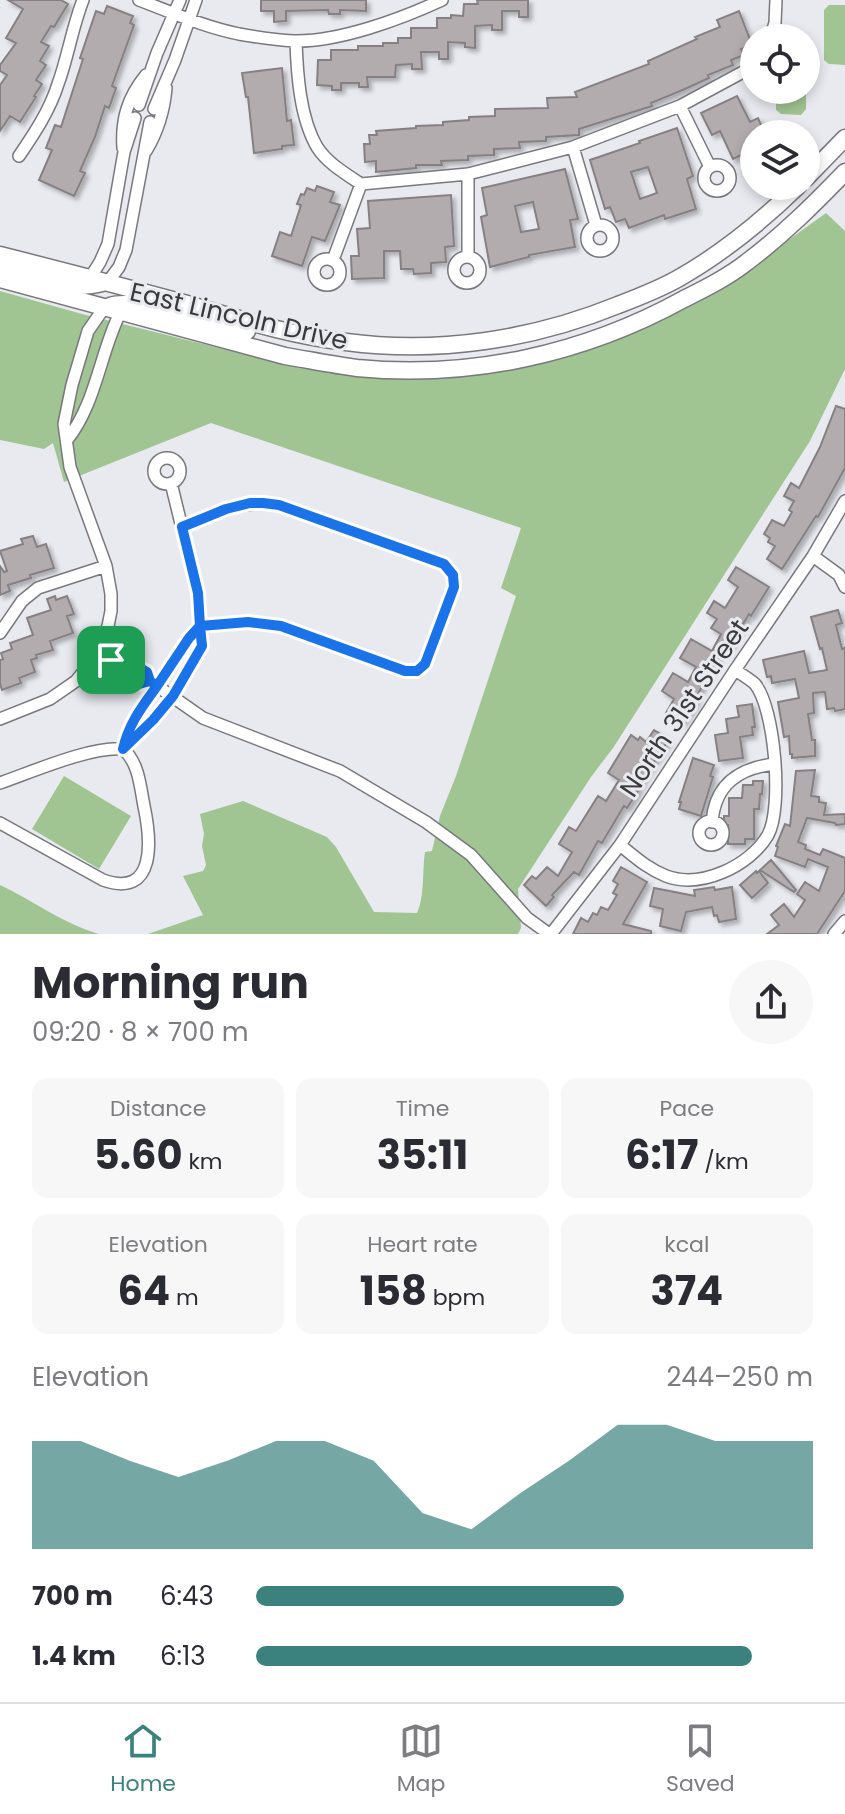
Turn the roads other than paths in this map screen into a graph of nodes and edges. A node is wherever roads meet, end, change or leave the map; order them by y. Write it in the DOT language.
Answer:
graph roads {
  1 [pos="83,0"];
  2 [pos="139,0"];
  3 [pos="180,0"];
  4 [pos="196,0"];
  5 [pos="442,0"];
  6 [pos="776,0"];
  7 [pos="175,14"];
  8 [pos="190,19"];
  9 [pos="775,24"];
  10 [pos="296,41"];
  11 [pos="151,68"];
  12 [pos="168,74"];
  13 [pos="740,74"];
  14 [pos="139,105"];
  15 [pos="680,106"];
  16 [pos="154,109"];
  17 [pos="135,118"];
  18 [pos="150,122"];
  19 [pos="845,138"];
  20 [pos="573,147"];
  21 [pos="124,152"];
  22 [pos="144,155"];
  23 [pos="19,156"];
  24 [pos="820,164"];
  25 [pos="710,167"];
  26 [pos="845,172"];
  27 [pos="468,174"];
  28 [pos="361,184"];
  29 [pos="782,200"];
  30 [pos="596,225"];
  31 [pos="0,255"];
  32 [pos="468,257"];
  33 [pos="333,260"];
  34 [pos="0,268"];
  35 [pos="90,278"];
  36 [pos="0,279"];
  37 [pos="108,282"];
  38 [pos="112,310"];
  39 [pos="189,317"];
  40 [pos="224,327"];
  41 [pos="67,440"];
  42 [pos="171,483"];
  43 [pos="845,501"];
  44 [pos="182,527"];
  45 [pos="813,556"];
  46 [pos="106,566"];
  47 [pos="845,587"];
  48 [pos="200,626"];
  49 [pos="0,633"];
  50 [pos="98,653"];
  51 [pos="735,670"];
  52 [pos="154,684"];
  53 [pos="173,696"];
  54 [pos="0,719"];
  55 [pos="123,749"];
  56 [pos="775,764"];
  57 [pos="0,783"];
  58 [pos="712,822"];
  59 [pos="0,823"];
  60 [pos="620,845"];
  61 [pos="845,921"];
  62 [pos="550,934"];
  63 [pos="834,934"];
  1 -- 23 [label="street"];
  2 -- 7 [label="street"];
  3 -- 7 [label="street"];
  4 -- 8 [label="street"];
  5 -- 10 [label="street"];
  6 -- 9 [label="street"];
  7 -- 8 [label="street"];
  7 -- 11 [label="street"];
  8 -- 10 [label="street"];
  8 -- 12 [label="street"];
  10 -- 28 [label="street"];
  11 -- 14 [label="street"];
  11 -- 21 [label="street"];
  12 -- 16 [label="street"];
  12 -- 22 [label="street"];
  13 -- 15 [label="street"];
  15 -- 20 [label="street"];
  15 -- 25 [label="street"];
  17 -- 21 [label="street"];
  18 -- 22 [label="street"];
  19 -- 24 [label="main road"];
  20 -- 27 [label="street"];
  20 -- 30 [label="street"];
  21 -- 35 [label="street"];
  22 -- 37 [label="street"];
  26 -- 40 [label="main road, East Lincoln Drive"];
  27 -- 28 [label="street"];
  27 -- 32 [label="street"];
  28 -- 33 [label="street"];
  29 -- 40 [label="main road, East Lincoln Drive"];
  31 -- 35 [label="main road, East Lincoln Drive"];
  34 -- 37 [label="main road"];
  35 -- 37 [label="main road, East Lincoln Drive"];
  36 -- 38 [label="main road, East Lincoln Drive"];
  37 -- 39 [label="main road, East Lincoln Drive"];
  38 -- 39 [label="main road"];
  38 -- 41 [label="street"];
  38 -- 41 [label="street"];
  39 -- 40 [label="main road, East Lincoln Drive"];
  39 -- 40 [label="main road, East Lincoln Drive"];
  41 -- 46 [label="street"];
  42 -- 44 [label="street"];
  43 -- 45 [label="street, North 31st Street"];
  44 -- 48 [label="street"];
  44 -- 48 [label="street"];
  45 -- 47 [label="street"];
  45 -- 51 [label="street, North 31st Street"];
  46 -- 49 [label="street"];
  46 -- 50 [label="street"];
  48 -- 52 [label="street"];
  48 -- 53 [label="street"];
  50 -- 52 [label="street"];
  50 -- 54 [label="street"];
  51 -- 56 [label="street"];
  51 -- 60 [label="street, North 31st Street"];
  52 -- 53 [label="street"];
  52 -- 55 [label="street"];
  53 -- 55 [label="street"];
  53 -- 62 [label="street"];
  55 -- 57 [label="street"];
  55 -- 59 [label="street"];
  56 -- 58 [label="street"];
  56 -- 60 [label="street"];
  60 -- 62 [label="street, North 31st Street"];
  61 -- 63 [label="street"];
}
